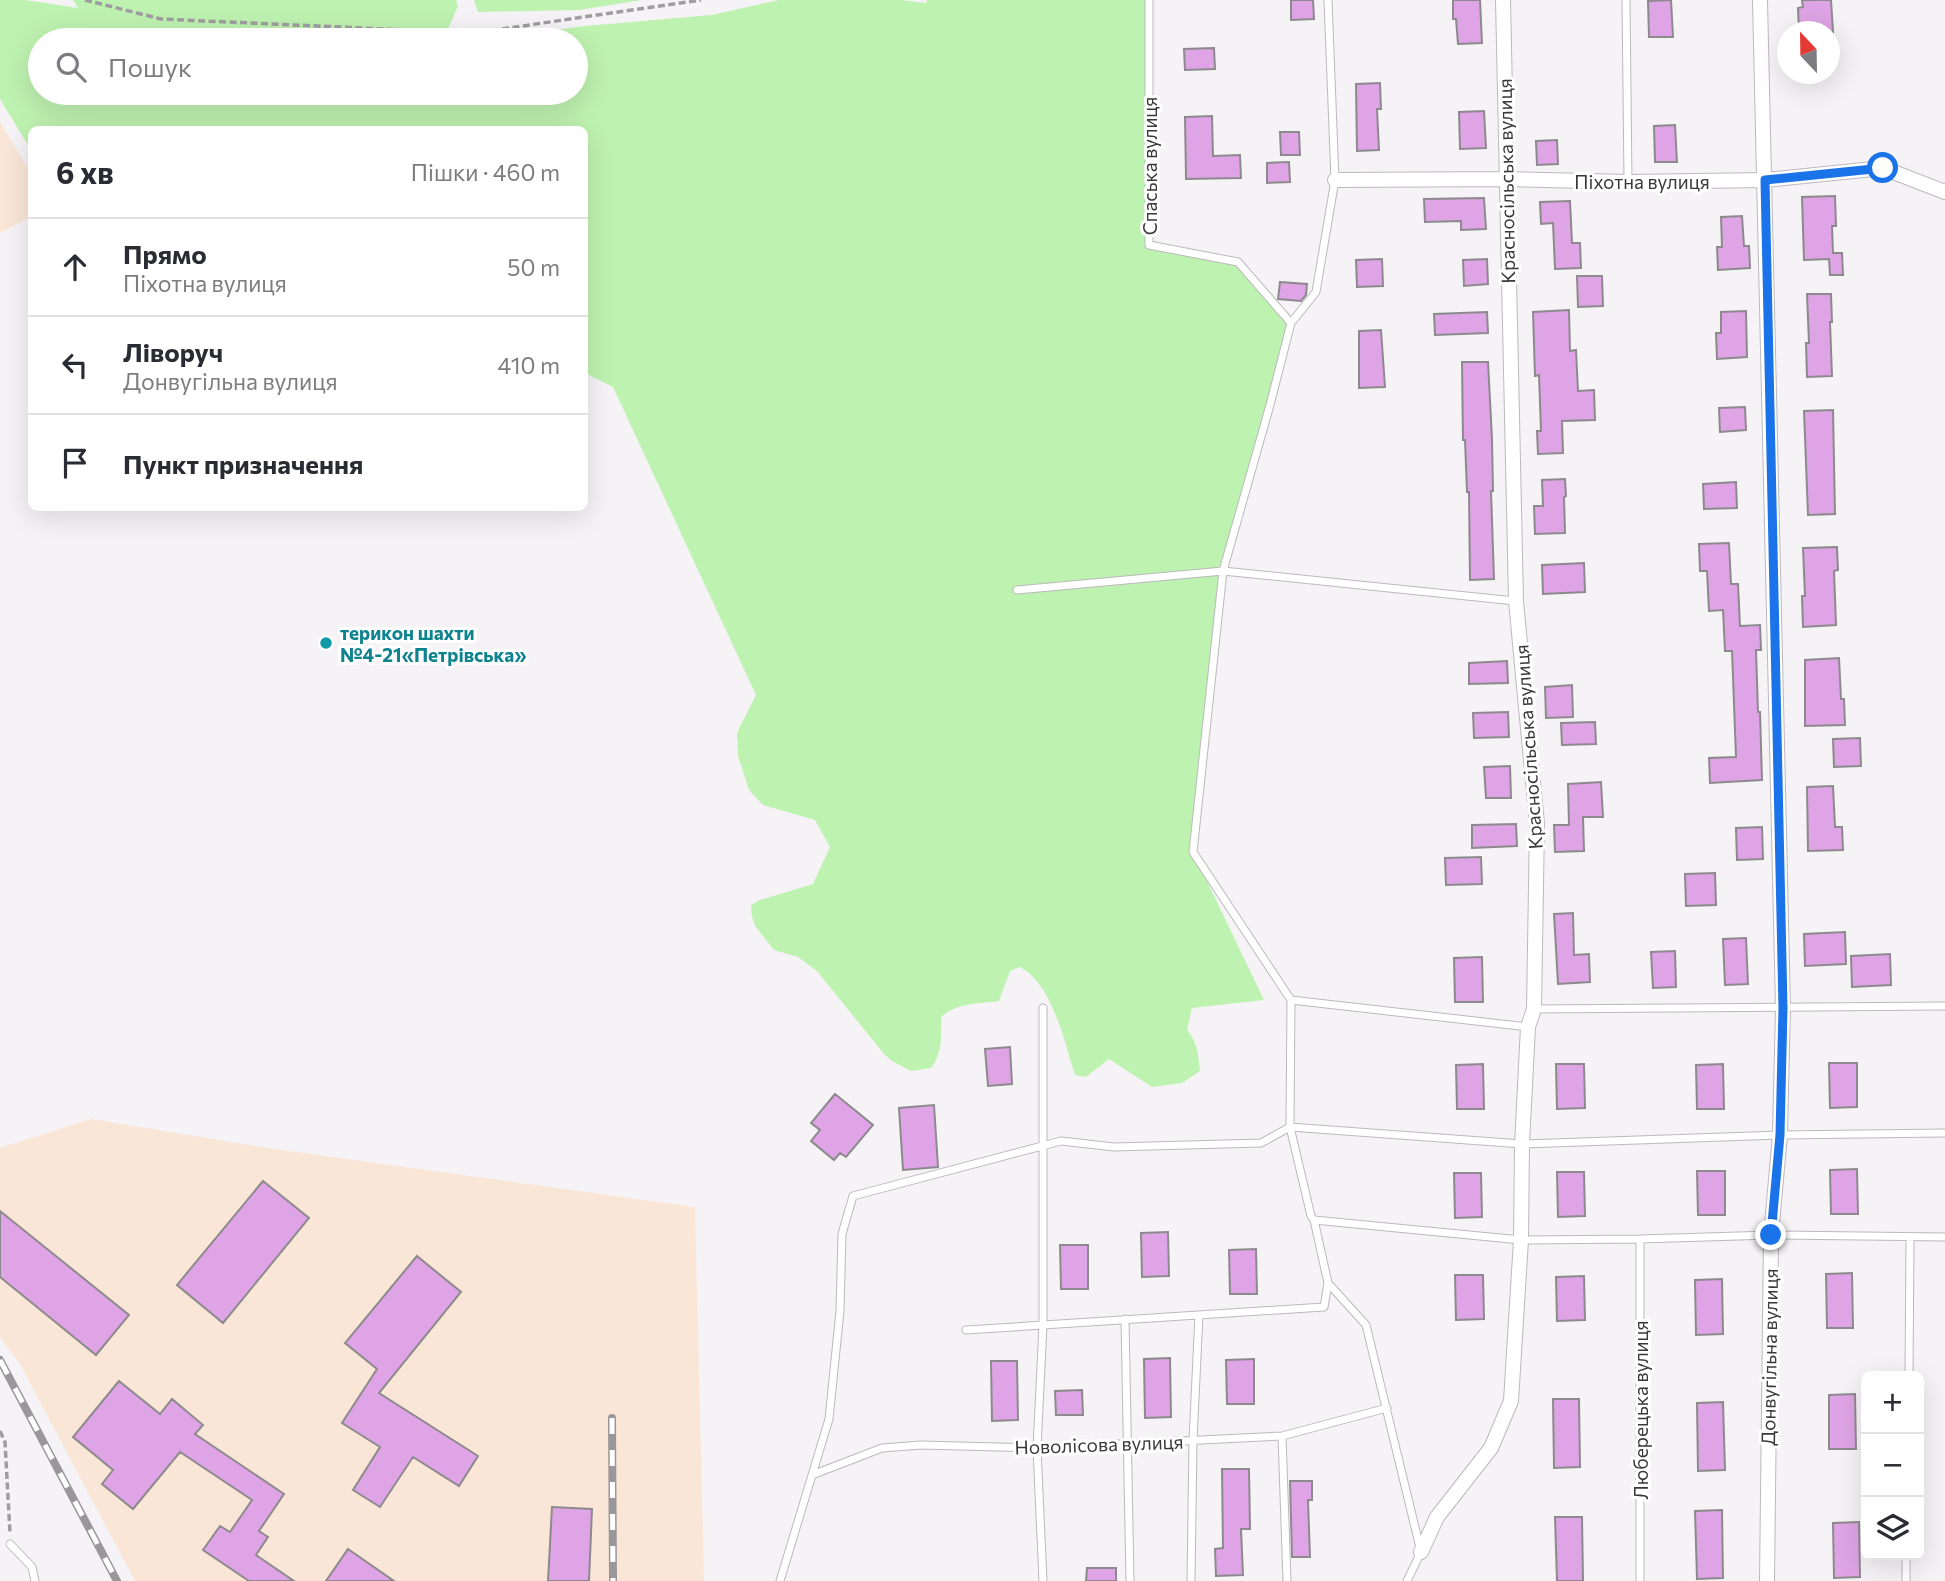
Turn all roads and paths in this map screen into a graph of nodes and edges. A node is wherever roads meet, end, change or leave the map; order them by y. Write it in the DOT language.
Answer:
graph roads {
  1 [pos="85,0"];
  2 [pos="701,0"];
  3 [pos="1149,0"];
  4 [pos="1328,0"];
  5 [pos="1503,0"];
  6 [pos="1626,0"];
  7 [pos="1760,0"];
  8 [pos="362,28"];
  9 [pos="508,28"];
  10 [pos="1506,179"];
  11 [pos="1335,180"];
  12 [pos="1765,180"];
  13 [pos="1628,182"];
  14 [pos="1945,192"];
  15 [pos="1291,323"];
  16 [pos="1223,571"];
  17 [pos="1017,590"];
  18 [pos="1516,601"];
  19 [pos="1291,1000"];
  20 [pos="1945,1006"];
  21 [pos="1043,1008"];
  22 [pos="1783,1008"];
  23 [pos="1534,1009"];
  24 [pos="1528,1027"];
  25 [pos="1290,1127"];
  26 [pos="1945,1133"];
  27 [pos="1780,1135"];
  28 [pos="1522,1144"];
  29 [pos="1314,1220"];
  30 [pos="1771,1235"];
  31 [pos="1910,1237"];
  32 [pos="1945,1237"];
  33 [pos="1640,1239"];
  34 [pos="1521,1240"];
  35 [pos="1328,1283"];
  36 [pos="1199,1315"];
  37 [pos="1125,1320"];
  38 [pos="1043,1325"];
  39 [pos="967,1330"];
  40 [pos="1909,1371"];
  41 [pos="1387,1408"];
  42 [pos="0,1431"];
  43 [pos="1283,1436"];
  44 [pos="1193,1440"];
  45 [pos="1126,1443"];
  46 [pos="1037,1448"];
  47 [pos="812,1475"];
  48 [pos="10,1544"];
  49 [pos="1421,1552"];
  50 [pos="1906,1560"];
  51 [pos="36,1581"];
  52 [pos="779,1581"];
  53 [pos="1043,1581"];
  54 [pos="1130,1581"];
  55 [pos="1191,1581"];
  56 [pos="1287,1581"];
  57 [pos="1407,1581"];
  58 [pos="1640,1581"];
  59 [pos="1766,1581"];
  60 [pos="1906,1581"];
  1 -- 8 [label="path"];
  2 -- 9 [label="path"];
  3 -- 15 [label="lane, Спаська вулиця"];
  4 -- 11 [label="lane"];
  5 -- 10 [label="street, Красносільська вулиця"];
  6 -- 13 [label="lane"];
  7 -- 12 [label="street, Донвугільна вулиця"];
  10 -- 11 [label="street, Піхотна вулиця"];
  10 -- 13 [label="street, Піхотна вулиця"];
  10 -- 18 [label="street, Красносільська вулиця"];
  11 -- 15 [label="lane"];
  12 -- 13 [label="street, Піхотна вулиця"];
  12 -- 14 [label="street, Піхотна вулиця"];
  12 -- 22 [label="street, Донвугільна вулиця"];
  15 -- 16 [label="lane"];
  16 -- 17 [label="lane"];
  16 -- 18 [label="lane"];
  16 -- 19 [label="lane"];
  18 -- 23 [label="street, Красносільська вулиця"];
  19 -- 24 [label="lane"];
  19 -- 25 [label="lane"];
  20 -- 22 [label="lane"];
  21 -- 38 [label="lane"];
  22 -- 23 [label="lane"];
  22 -- 27 [label="street, Донвугільна вулиця"];
  23 -- 24 [label="street, Красносільська вулиця"];
  24 -- 28 [label="street, Красносільська вулиця"];
  25 -- 28 [label="lane"];
  25 -- 29 [label="lane"];
  25 -- 47 [label="lane"];
  26 -- 27 [label="lane"];
  27 -- 28 [label="lane"];
  27 -- 30 [label="street, Донвугільна вулиця"];
  28 -- 34 [label="street, Красносільська вулиця"];
  29 -- 34 [label="lane"];
  29 -- 35 [label="lane"];
  30 -- 31 [label="lane"];
  30 -- 33 [label="lane"];
  30 -- 59 [label="street, Донвугільна вулиця"];
  31 -- 32 [label="lane"];
  31 -- 40 [label="lane"];
  33 -- 34 [label="lane"];
  33 -- 58 [label="lane, Люберецька вулиця"];
  34 -- 49 [label="street, Красносільська вулиця"];
  35 -- 36 [label="lane"];
  35 -- 41 [label="lane"];
  36 -- 37 [label="lane"];
  36 -- 44 [label="lane"];
  37 -- 38 [label="lane"];
  37 -- 45 [label="lane"];
  38 -- 39 [label="lane"];
  38 -- 46 [label="lane"];
  41 -- 43 [label="lane, Новолісова вулиця"];
  41 -- 49 [label="lane"];
  42 -- 48 [label="path"];
  43 -- 44 [label="lane, Новолісова вулиця"];
  43 -- 56 [label="lane"];
  44 -- 45 [label="lane, Новолісова вулиця"];
  44 -- 55 [label="lane"];
  45 -- 46 [label="lane, Новолісова вулиця"];
  45 -- 54 [label="lane"];
  46 -- 47 [label="lane, Новолісова вулиця"];
  46 -- 53 [label="lane"];
  47 -- 52 [label="lane"];
  48 -- 51 [label="lane"];
  49 -- 57 [label="lane"];
  50 -- 60 [label="lane"];
}
